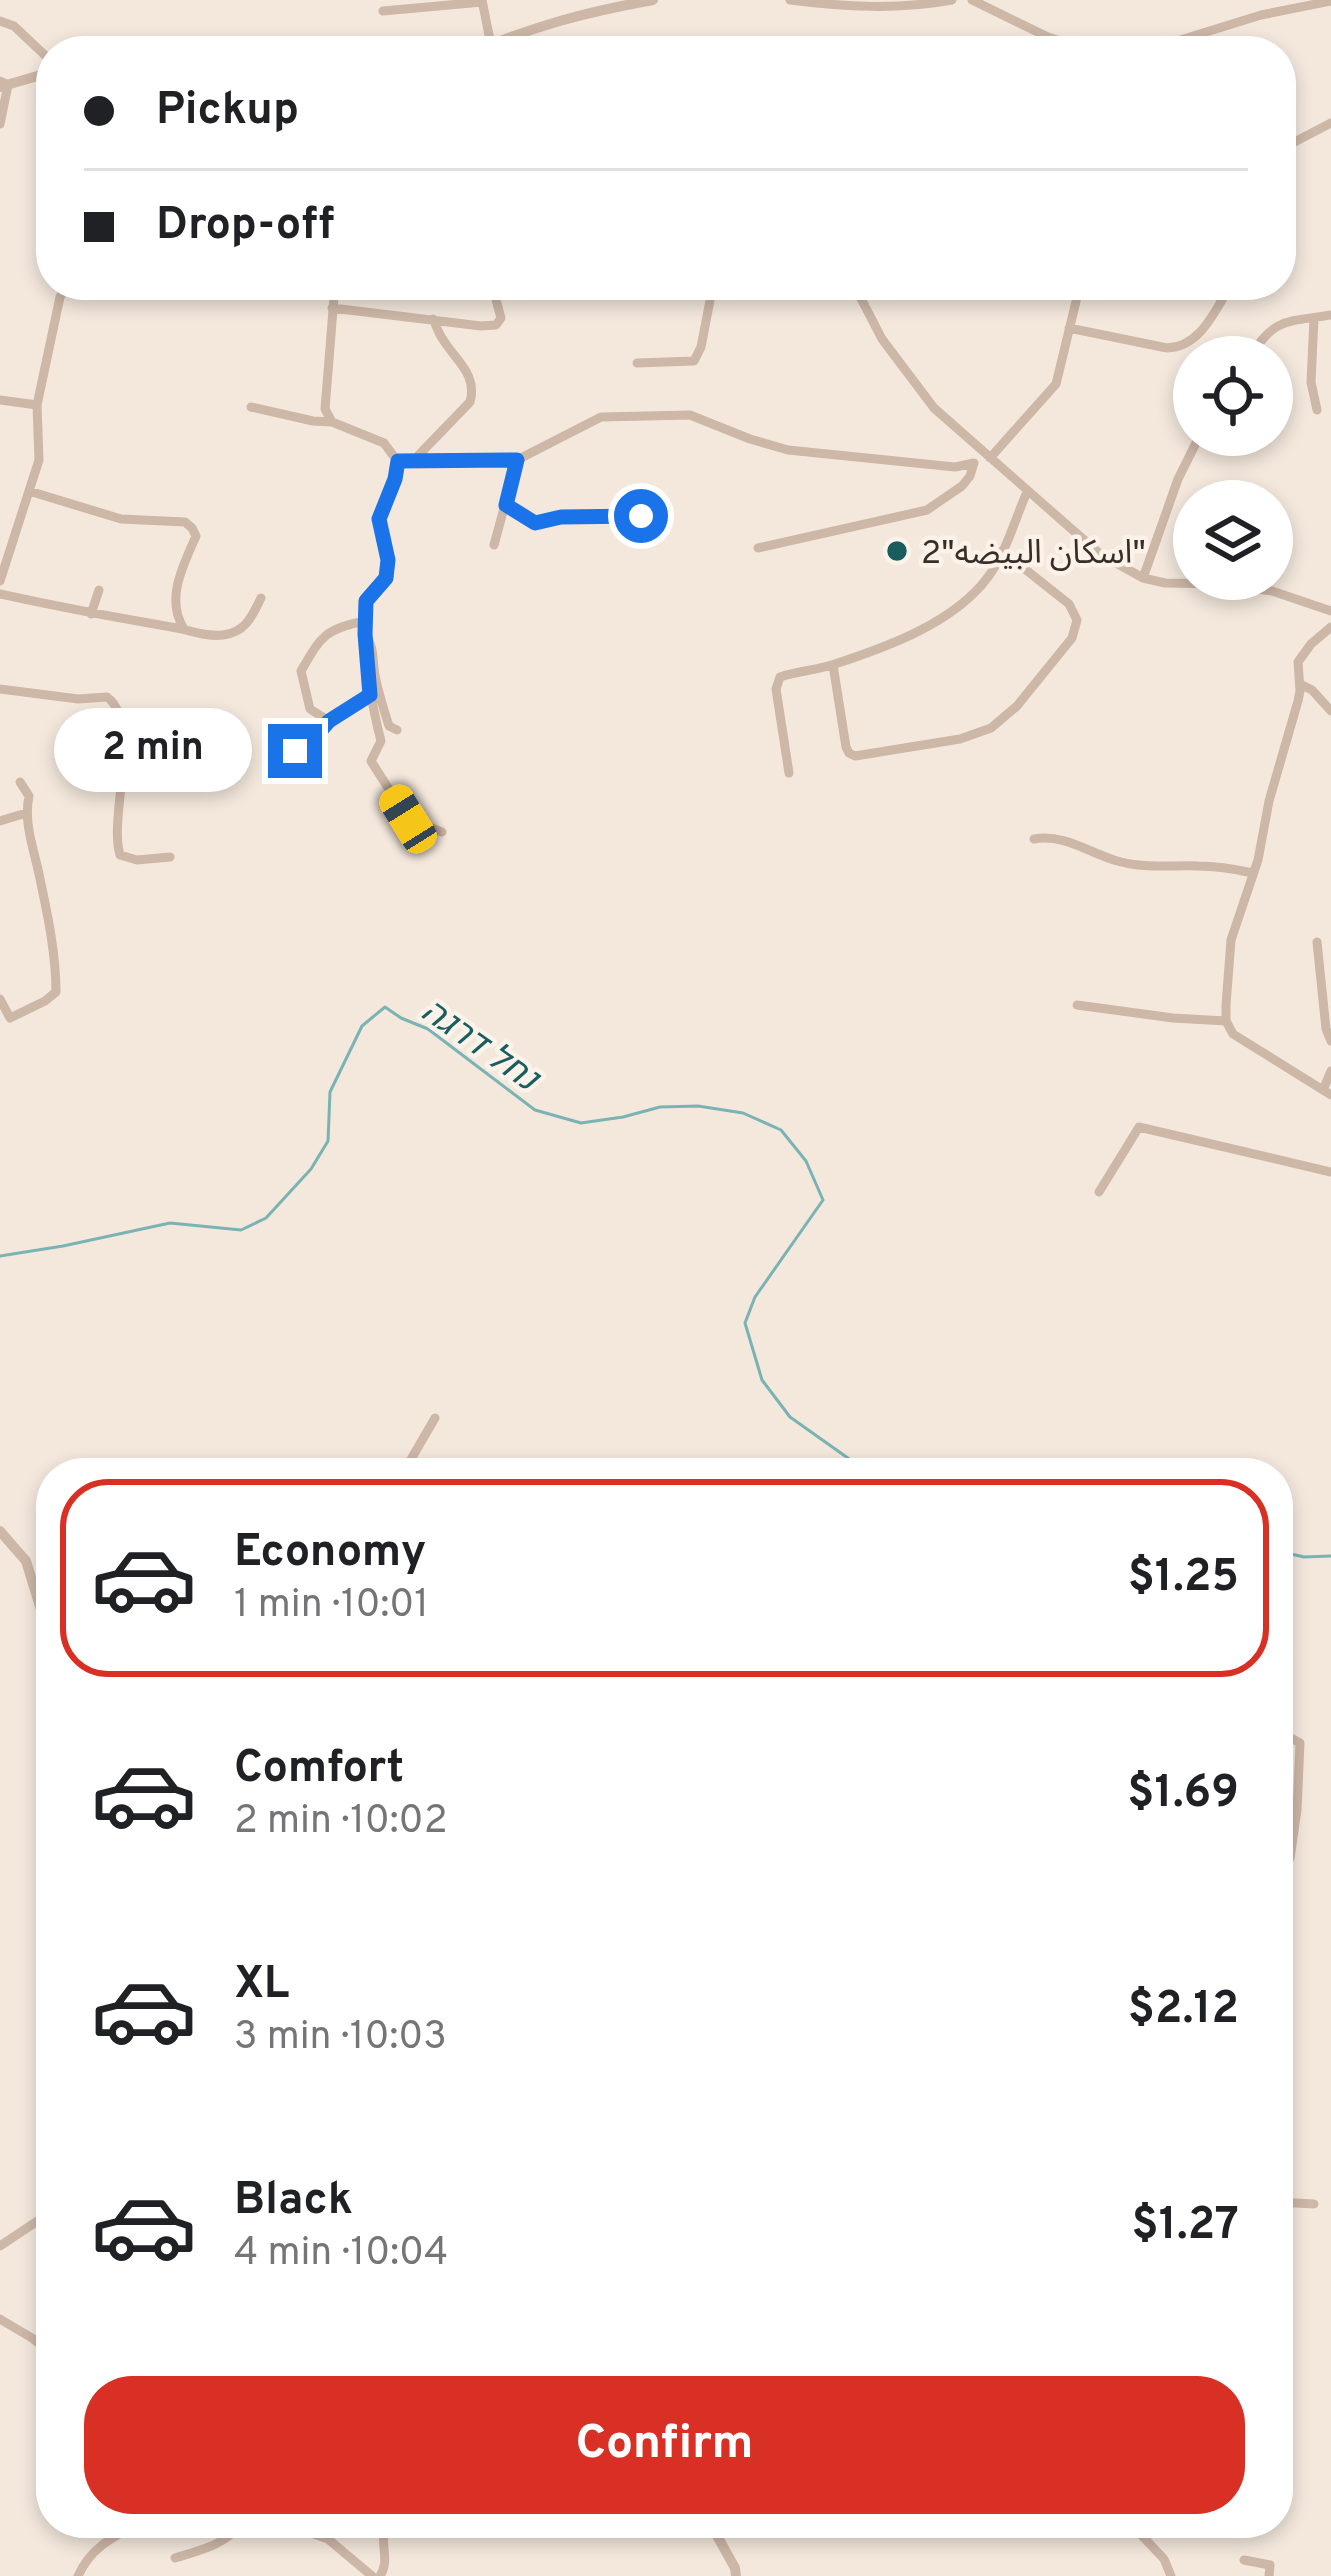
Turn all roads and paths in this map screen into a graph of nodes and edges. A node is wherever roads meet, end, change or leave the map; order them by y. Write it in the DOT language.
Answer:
graph roads {
  1 [pos="653,0"];
  2 [pos="790,0"];
  3 [pos="952,0"];
  4 [pos="972,0"];
  5 [pos="482,1"];
  6 [pos="1331,1"];
  7 [pos="834,2"];
  8 [pos="383,11"];
  9 [pos="0,21"];
  10 [pos="489,36"];
  11 [pos="513,36"];
  12 [pos="1045,36"];
  13 [pos="1194,36"];
  14 [pos="36,47"];
  15 [pos="36,76"];
  16 [pos="3,84"];
  17 [pos="1331,122"];
  18 [pos="0,124"];
  19 [pos="1296,141"];
  20 [pos="59,300"];
  21 [pos="333,300"];
  22 [pos="496,300"];
  23 [pos="710,300"];
  24 [pos="862,300"];
  25 [pos="1076,300"];
  26 [pos="1222,300"];
  27 [pos="332,308"];
  28 [pos="1331,315"];
  29 [pos="1314,318"];
  30 [pos="433,319"];
  31 [pos="1069,328"];
  32 [pos="1263,336"];
  33 [pos="637,363"];
  34 [pos="0,400"];
  35 [pos="37,405"];
  36 [pos="251,407"];
  37 [pos="1317,410"];
  38 [pos="332,422"];
  39 [pos="1190,456"];
  40 [pos="990,458"];
  41 [pos="517,460"];
  42 [pos="398,461"];
  43 [pos="412,462"];
  44 [pos="29,491"];
  45 [pos="1027,492"];
  46 [pos="506,505"];
  47 [pos="655,520"];
  48 [pos="494,544"];
  49 [pos="758,548"];
  50 [pos="1002,550"];
  51 [pos="1143,578"];
  52 [pos="0,581"];
  53 [pos="99,590"];
  54 [pos="0,594"];
  55 [pos="261,598"];
  56 [pos="1331,611"];
  57 [pos="92,614"];
  58 [pos="365,621"];
  59 [pos="1331,627"];
  60 [pos="184,629"];
  61 [pos="365,634"];
  62 [pos="833,665"];
  63 [pos="1300,684"];
  64 [pos="0,689"];
  65 [pos="370,695"];
  66 [pos="1331,711"];
  67 [pos="329,721"];
  68 [pos="397,730"];
  69 [pos="295,751"];
  70 [pos="789,773"];
  71 [pos="20,782"];
  72 [pos="26,813"];
  73 [pos="0,821"];
  74 [pos="442,832"];
  75 [pos="1034,839"];
  76 [pos="170,857"];
  77 [pos="1253,873"];
  78 [pos="1317,942"];
  79 [pos="0,999"];
  80 [pos="1076,1006"];
  81 [pos="1226,1021"];
  82 [pos="1331,1041"];
  83 [pos="1331,1071"];
  84 [pos="1327,1093"];
  85 [pos="1331,1172"];
  86 [pos="1100,1192"];
  87 [pos="435,1418"];
  88 [pos="412,1458"];
  89 [pos="0,1531"];
  90 [pos="36,1594"];
  91 [pos="1293,1739"];
  92 [pos="1293,1842"];
  93 [pos="1293,2203"];
  94 [pos="1315,2204"];
  95 [pos="36,2222"];
  96 [pos="0,2246"];
  97 [pos="0,2319"];
  98 [pos="36,2341"];
  99 [pos="111,2538"];
  100 [pos="229,2538"];
  101 [pos="325,2538"];
  102 [pos="382,2538"];
  103 [pos="717,2538"];
  104 [pos="1144,2538"];
  105 [pos="175,2558"];
  106 [pos="1244,2560"];
  107 [pos="734,2574"];
  108 [pos="78,2576"];
  109 [pos="376,2576"];
  110 [pos="1171,2576"];
  111 [pos="1269,2576"];
  1 -- 11 [label="street"];
  2 -- 7 [label="street"];
  3 -- 7 [label="street"];
  4 -- 12 [label="street"];
  5 -- 8 [label="street"];
  5 -- 10 [label="street"];
  6 -- 13 [label="street"];
  9 -- 14 [label="street"];
  15 -- 16 [label="street"];
  16 -- 18 [label="street"];
  17 -- 19 [label="street"];
  20 -- 35 [label="street"];
  21 -- 27 [label="street"];
  22 -- 30 [label="street"];
  23 -- 33 [label="street"];
  24 -- 40 [label="street"];
  25 -- 31 [label="street"];
  26 -- 31 [label="street"];
  27 -- 30 [label="street"];
  27 -- 38 [label="street"];
  28 -- 29 [label="street"];
  29 -- 32 [label="street"];
  29 -- 37 [label="street"];
  30 -- 43 [label="street"];
  31 -- 40 [label="street"];
  34 -- 35 [label="street"];
  35 -- 44 [label="street"];
  36 -- 38 [label="street"];
  38 -- 42 [label="street"];
  39 -- 51 [label="street"];
  40 -- 45 [label="street"];
  41 -- 43 [label="street"];
  41 -- 46 [label="street"];
  41 -- 49 [label="street"];
  42 -- 43 [label="street"];
  42 -- 58 [label="street"];
  44 -- 52 [label="street"];
  44 -- 60 [label="street"];
  45 -- 50 [label="street"];
  45 -- 51 [label="street"];
  46 -- 47 [label="street"];
  46 -- 48 [label="street"];
  50 -- 62 [label="street"];
  50 -- 62 [label="street"];
  51 -- 56 [label="street"];
  53 -- 57 [label="street"];
  54 -- 57 [label="street"];
  55 -- 60 [label="street"];
  57 -- 60 [label="street"];
  58 -- 61 [label="street"];
  58 -- 67 [label="street"];
  59 -- 63 [label="street"];
  61 -- 65 [label="street"];
  61 -- 68 [label="street"];
  62 -- 70 [label="street"];
  63 -- 66 [label="street"];
  63 -- 77 [label="street"];
  64 -- 76 [label="street"];
  65 -- 67 [label="street"];
  65 -- 74 [label="street"];
  67 -- 69 [label="street"];
  71 -- 72 [label="street"];
  72 -- 73 [label="street"];
  72 -- 79 [label="street"];
  75 -- 77 [label="street"];
  77 -- 81 [label="street"];
  78 -- 82 [label="street"];
  80 -- 81 [label="street"];
  81 -- 84 [label="street"];
  83 -- 84 [label="street"];
  85 -- 86 [label="street"];
  87 -- 88 [label="street"];
  89 -- 90 [label="street"];
  91 -- 92 [label="street"];
  93 -- 94 [label="street"];
  95 -- 96 [label="street"];
  97 -- 98 [label="street"];
  99 -- 108 [label="street"];
  100 -- 105 [label="street"];
  101 -- 109 [label="street"];
  102 -- 109 [label="street"];
  103 -- 107 [label="street"];
  104 -- 110 [label="street"];
  106 -- 111 [label="street"];
}
